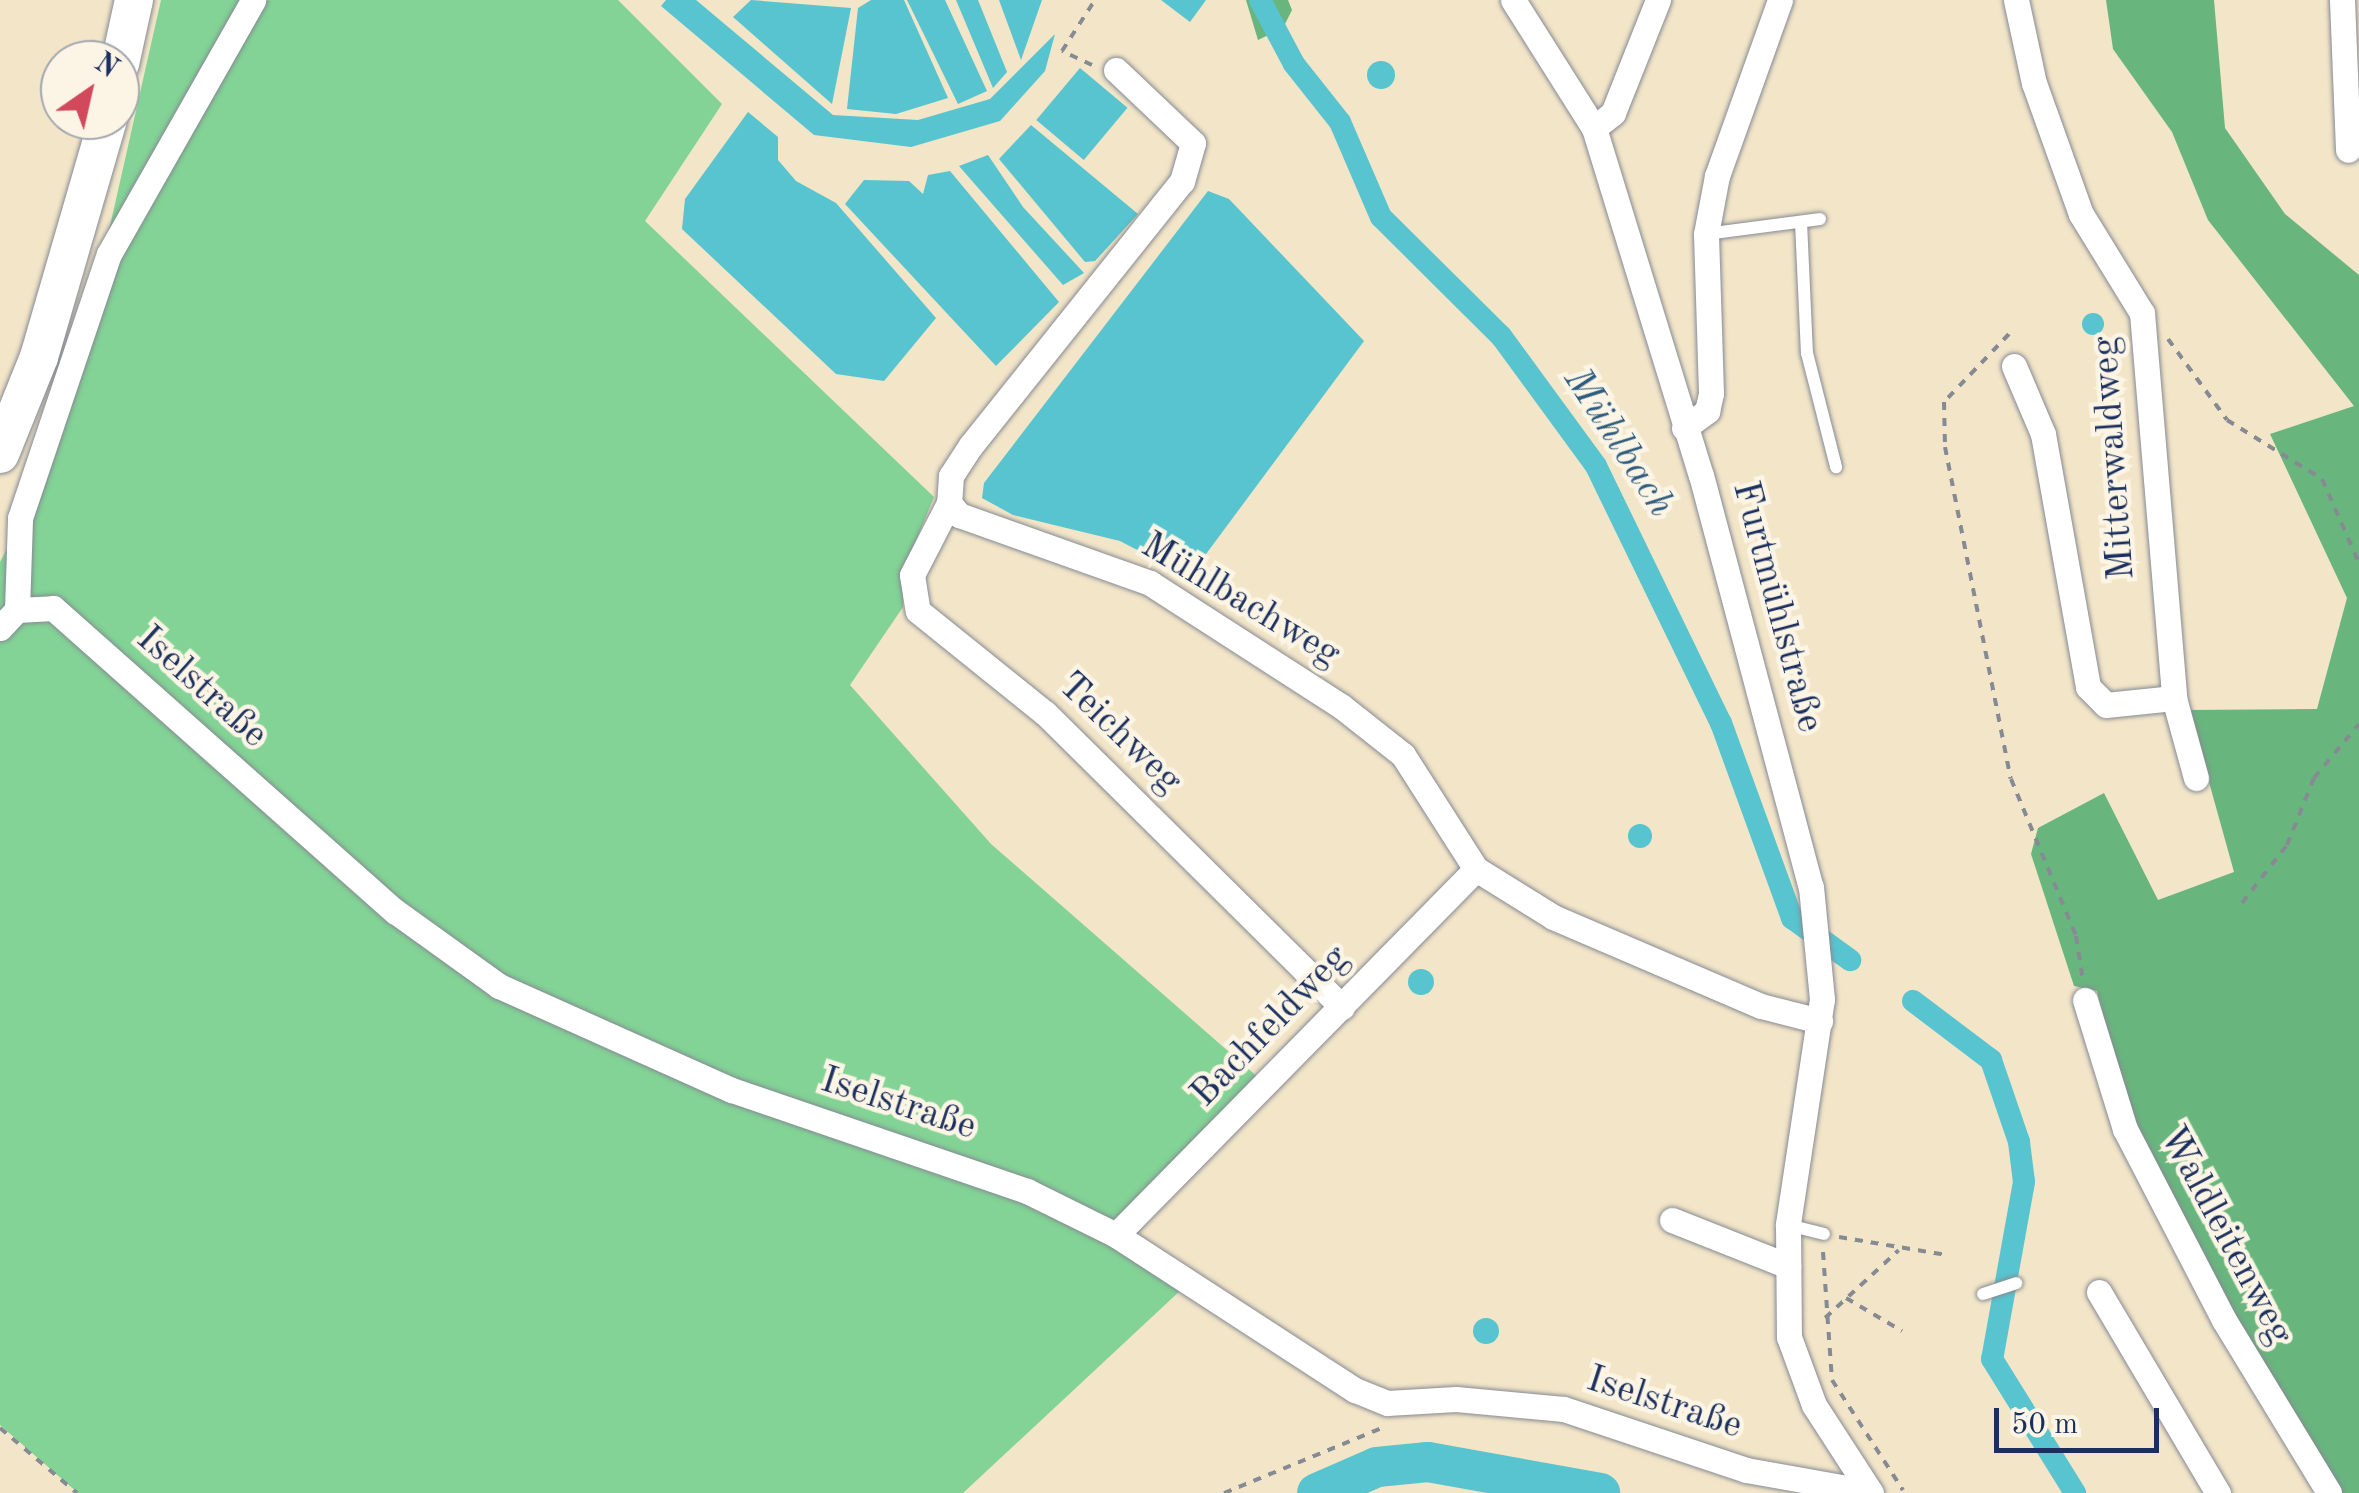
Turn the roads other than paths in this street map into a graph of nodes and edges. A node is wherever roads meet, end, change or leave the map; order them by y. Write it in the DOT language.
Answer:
graph roads {
  1 [pos="134,0"];
  2 [pos="253,0"];
  3 [pos="1513,0"];
  4 [pos="1658,0"];
  5 [pos="1780,0"];
  6 [pos="2016,0"];
  7 [pos="2342,0"];
  8 [pos="125,40"];
  9 [pos="1116,70"];
  10 [pos="1594,128"];
  11 [pos="102,140"];
  12 [pos="2348,150"];
  13 [pos="1820,219"];
  14 [pos="1802,222"];
  15 [pos="1706,234"];
  16 [pos="2014,366"];
  17 [pos="1684,428"];
  18 [pos="0,454"];
  19 [pos="1836,467"];
  20 [pos="949,503"];
  21 [pos="9,619"];
  22 [pos="2174,698"];
  23 [pos="2196,778"];
  24 [pos="1476,869"];
  25 [pos="2086,1000"];
  26 [pos="1342,1008"];
  27 [pos="1820,1021"];
  28 [pos="1672,1220"];
  29 [pos="1788,1224"];
  30 [pos="1824,1234"];
  31 [pos="1116,1235"];
  32 [pos="1788,1266"];
  33 [pos="2016,1283"];
  34 [pos="2098,1292"];
  35 [pos="1983,1294"];
  36 [pos="1870,1492"];
  37 [pos="2218,1493"];
  38 [pos="2329,1493"];
  1 -- 8 [label="main road"];
  2 -- 21 [label="street"];
  3 -- 10 [label="street, Furtmühlstraße"];
  4 -- 10 [label="street"];
  5 -- 15 [label="street"];
  6 -- 22 [label="street, Mitterwaldweg"];
  7 -- 12 [label="street"];
  9 -- 20 [label="street"];
  10 -- 17 [label="street, Furtmühlstraße"];
  11 -- 18 [label="main road"];
  13 -- 14 [label="lane"];
  14 -- 15 [label="lane"];
  14 -- 19 [label="lane"];
  15 -- 17 [label="street"];
  16 -- 22 [label="street, Mitterwaldweg"];
  17 -- 27 [label="street, Furtmühlstraße"];
  20 -- 24 [label="street, Mühlbachweg"];
  20 -- 26 [label="street, Teichweg"];
  21 -- 31 [label="street, Iselstraße"];
  22 -- 23 [label="street, Mitterwaldweg"];
  24 -- 26 [label="street, Bachfeldweg"];
  24 -- 27 [label="street, Mühlbachweg"];
  25 -- 38 [label="street, Waldleitenweg"];
  26 -- 31 [label="street, Bachfeldweg"];
  27 -- 29 [label="street, Furtmühlstraße"];
  28 -- 32 [label="street"];
  29 -- 30 [label="lane"];
  29 -- 32 [label="street, Furtmühlstraße"];
  31 -- 36 [label="street, Iselstraße"];
  32 -- 36 [label="street, Furtmühlstraße"];
  33 -- 35 [label="lane"];
  34 -- 37 [label="street"];
}
